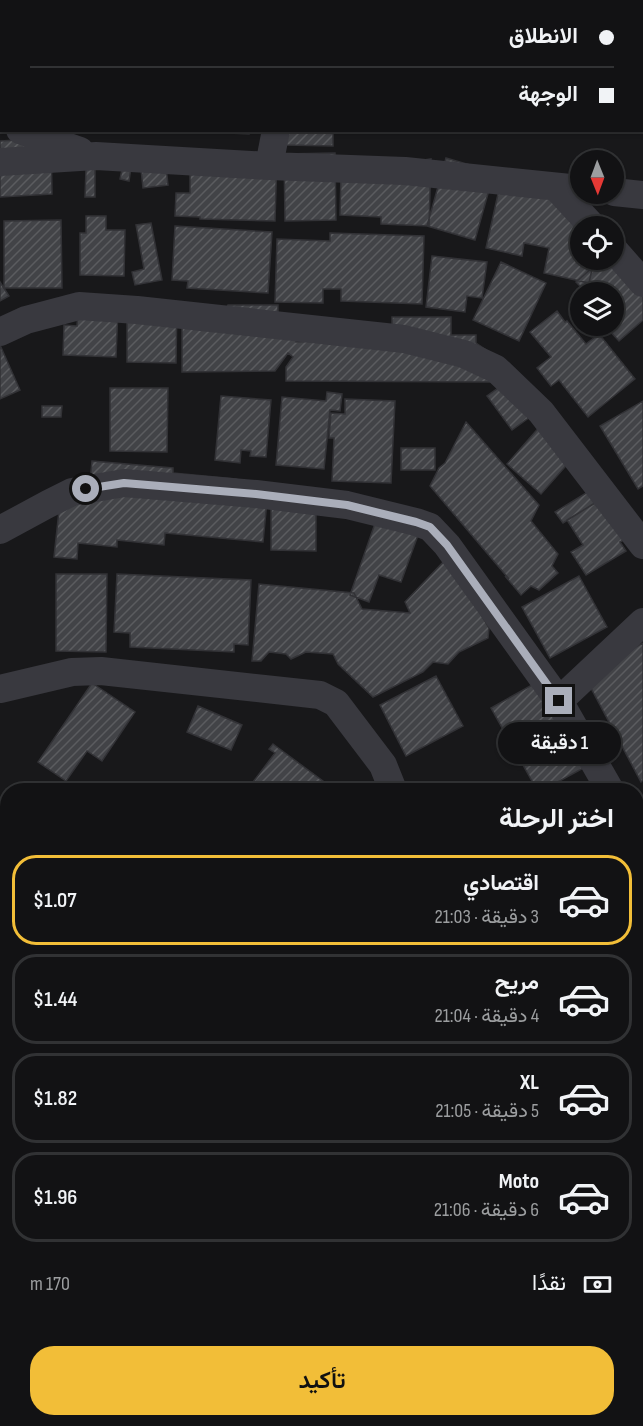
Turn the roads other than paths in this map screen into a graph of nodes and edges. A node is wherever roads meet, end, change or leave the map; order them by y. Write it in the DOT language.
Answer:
graph roads {
  1 [pos="26,132"];
  2 [pos="276,132"];
  3 [pos="96,156"];
  4 [pos="0,162"];
  5 [pos="269,166"];
  6 [pos="568,188"];
  7 [pos="624,193"];
  8 [pos="643,195"];
  9 [pos="586,216"];
  10 [pos="624,261"];
  11 [pos="643,283"];
  12 [pos="0,332"];
  13 [pos="0,530"];
  14 [pos="643,545"];
  15 [pos="643,622"];
  16 [pos="0,689"];
  17 [pos="559,701"];
  18 [pos="390,783"];
  19 [pos="606,783"];
  1 -- 3 [label="street"];
  2 -- 5 [label="street"];
  3 -- 4 [label="street"];
  3 -- 5 [label="street"];
  5 -- 6 [label="street"];
  6 -- 9 [label="street"];
  7 -- 8 [label="street"];
  10 -- 11 [label="street"];
  12 -- 14 [label="street"];
  13 -- 17 [label="street"];
  15 -- 17 [label="street"];
  16 -- 18 [label="street"];
  17 -- 19 [label="street"];
}
